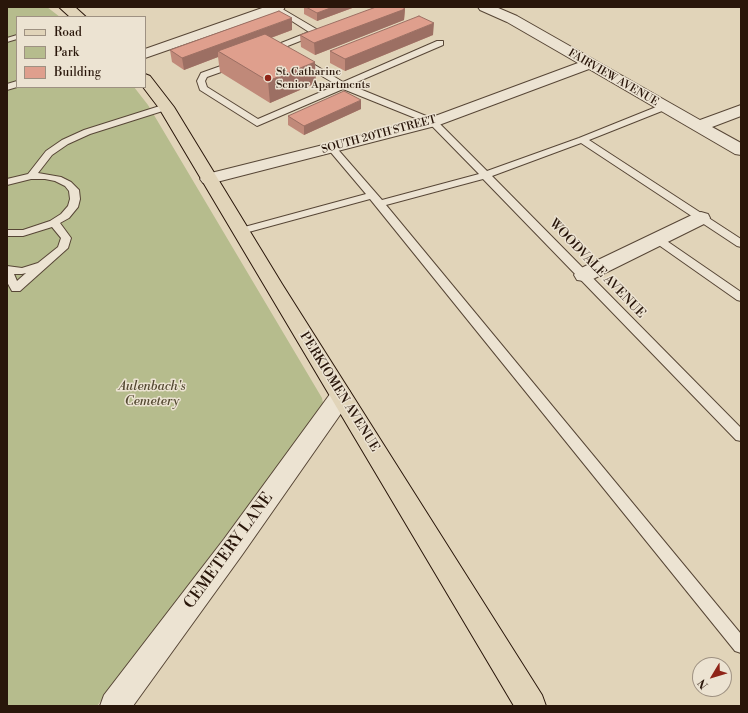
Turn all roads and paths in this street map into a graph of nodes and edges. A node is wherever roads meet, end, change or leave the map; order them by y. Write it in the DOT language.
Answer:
graph roads {
  1 [pos="66,7"];
  2 [pos="276,7"];
  3 [pos="485,7"];
  4 [pos="78,16"];
  5 [pos="440,43"];
  6 [pos="146,54"];
  7 [pos="245,60"];
  8 [pos="590,64"];
  9 [pos="146,79"];
  10 [pos="344,86"];
  11 [pos="166,107"];
  12 [pos="664,107"];
  13 [pos="741,110"];
  14 [pos="433,122"];
  15 [pos="699,126"];
  16 [pos="582,140"];
  17 [pos="331,147"];
  18 [pos="741,150"];
  19 [pos="486,175"];
  20 [pos="31,176"];
  21 [pos="209,178"];
  22 [pos="7,182"];
  23 [pos="376,200"];
  24 [pos="701,218"];
  25 [pos="54,224"];
  26 [pos="241,231"];
  27 [pos="7,233"];
  28 [pos="657,239"];
  29 [pos="741,244"];
  30 [pos="43,265"];
  31 [pos="7,271"];
  32 [pos="584,274"];
  33 [pos="741,297"];
  34 [pos="341,396"];
  35 [pos="741,436"];
  36 [pos="741,646"];
  37 [pos="115,706"];
  38 [pos="531,706"];
  1 -- 4 [label="main road"];
  2 -- 6 [label="street"];
  2 -- 10 [label="lane"];
  3 -- 8 [label="street, FAIRVIEW AVENUE"];
  5 -- 10 [label="lane"];
  7 -- 10 [label="lane"];
  8 -- 12 [label="street, FAIRVIEW AVENUE"];
  8 -- 14 [label="street, SOUTH 20TH STREET"];
  9 -- 11 [label="main road, PERKIOMEN AVENUE"];
  10 -- 14 [label="lane"];
  11 -- 20 [label="lane"];
  11 -- 21 [label="main road, PERKIOMEN AVENUE"];
  12 -- 15 [label="street, FAIRVIEW AVENUE"];
  12 -- 16 [label="lane"];
  13 -- 15 [label="street"];
  14 -- 17 [label="street, SOUTH 20TH STREET"];
  14 -- 19 [label="lane, WOODVALE AVENUE"];
  15 -- 18 [label="street, FAIRVIEW AVENUE"];
  16 -- 19 [label="lane"];
  16 -- 24 [label="lane"];
  17 -- 21 [label="street, SOUTH 20TH STREET"];
  17 -- 23 [label="lane"];
  19 -- 23 [label="lane"];
  19 -- 32 [label="lane, WOODVALE AVENUE"];
  20 -- 22 [label="lane"];
  20 -- 25 [label="lane"];
  21 -- 26 [label="main road, PERKIOMEN AVENUE"];
  23 -- 26 [label="lane"];
  23 -- 36 [label="lane"];
  24 -- 28 [label="street"];
  24 -- 29 [label="lane"];
  25 -- 27 [label="lane"];
  25 -- 30 [label="lane"];
  26 -- 34 [label="main road, PERKIOMEN AVENUE"];
  28 -- 32 [label="street"];
  28 -- 33 [label="lane"];
  30 -- 31 [label="lane"];
  30 -- 31 [label="lane"];
  32 -- 35 [label="lane, WOODVALE AVENUE"];
  34 -- 37 [label="street, CEMETERY LANE"];
  34 -- 38 [label="main road, PERKIOMEN AVENUE"];
}
